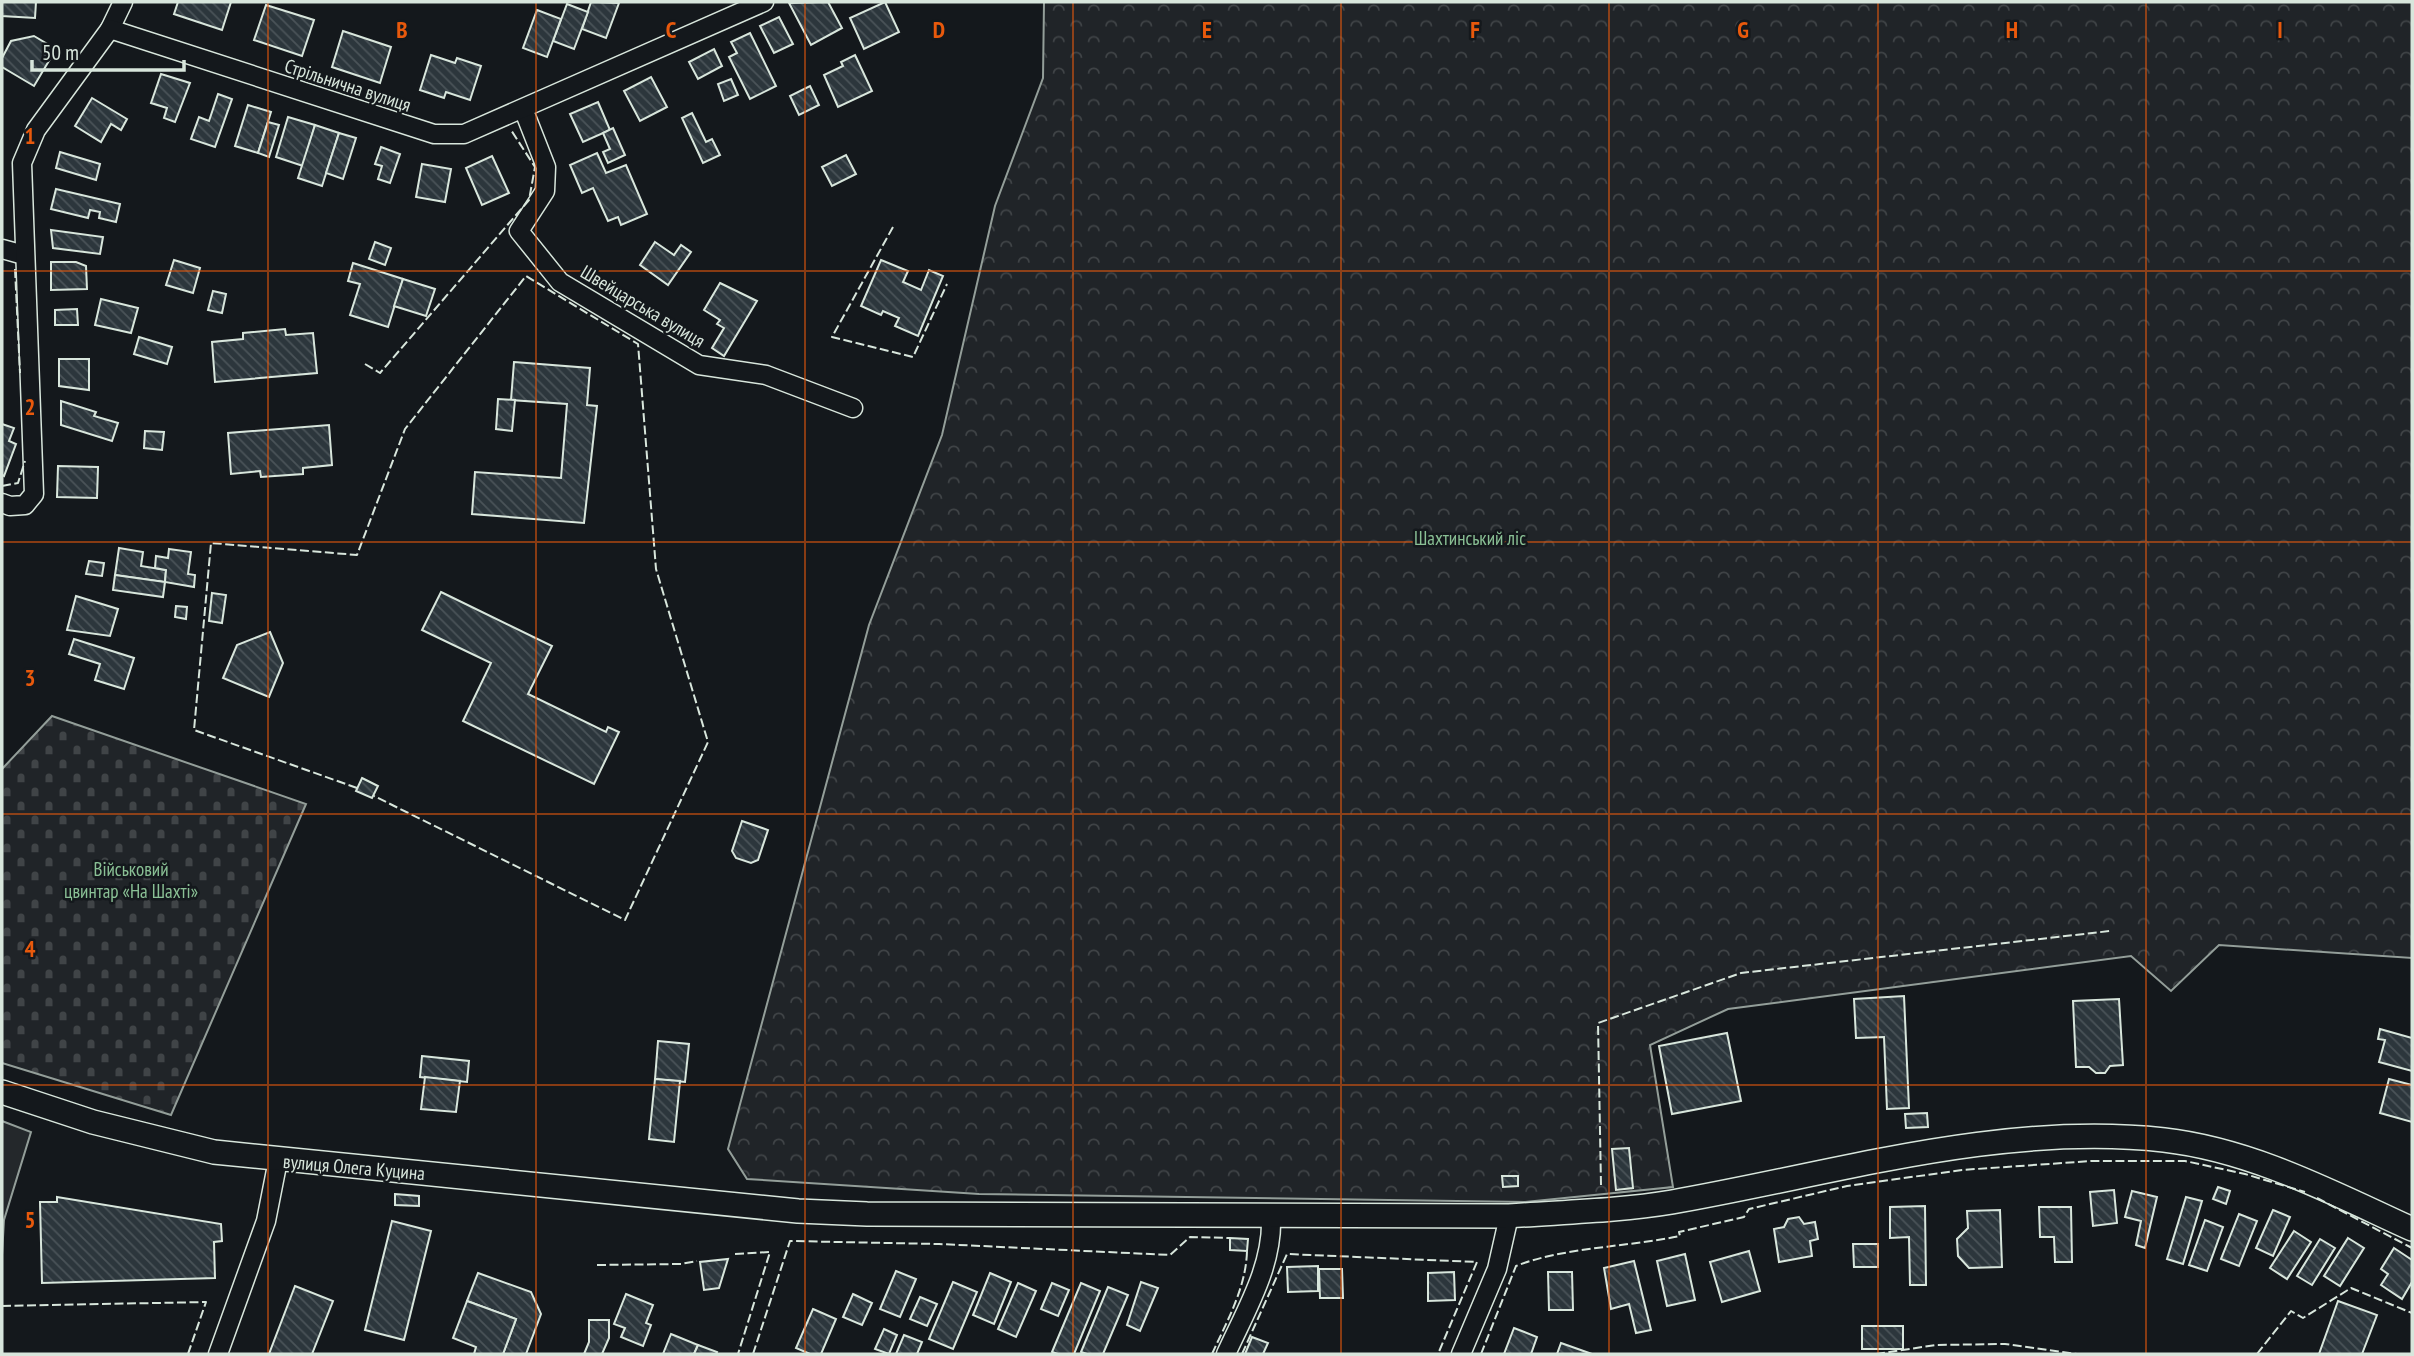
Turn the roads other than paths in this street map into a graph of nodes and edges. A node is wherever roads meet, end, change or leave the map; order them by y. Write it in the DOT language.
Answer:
graph roads {
  1 [pos="123,2"];
  2 [pos="764,2"];
  3 [pos="110,29"];
  4 [pos="524,111"];
  5 [pos="2,248"];
  6 [pos="24,255"];
  7 [pos="853,408"];
  8 [pos="2,503"];
  9 [pos="2,1092"];
  10 [pos="278,1160"];
  11 [pos="1509,1216"];
  12 [pos="1271,1217"];
  13 [pos="2412,1229"];
  14 [pos="218,1354"];
  15 [pos="1226,1354"];
  16 [pos="1461,1354"];
  1 -- 3 [label="street"];
  2 -- 4 [label="street, Стрільнична вулиця"];
  3 -- 4 [label="street, Стрільнична вулиця"];
  3 -- 6 [label="street"];
  4 -- 7 [label="street, Швейцарська вулиця"];
  5 -- 6 [label="street"];
  6 -- 8 [label="street"];
  9 -- 10 [label="street, вулиця Олега Куцина"];
  10 -- 12 [label="street, вулиця Олега Куцина"];
  10 -- 14 [label="street"];
  11 -- 12 [label="street, вулиця Олега Куцина"];
  11 -- 13 [label="street, вулиця Олега Куцина"];
  11 -- 16 [label="street"];
  12 -- 15 [label="street"];
}
